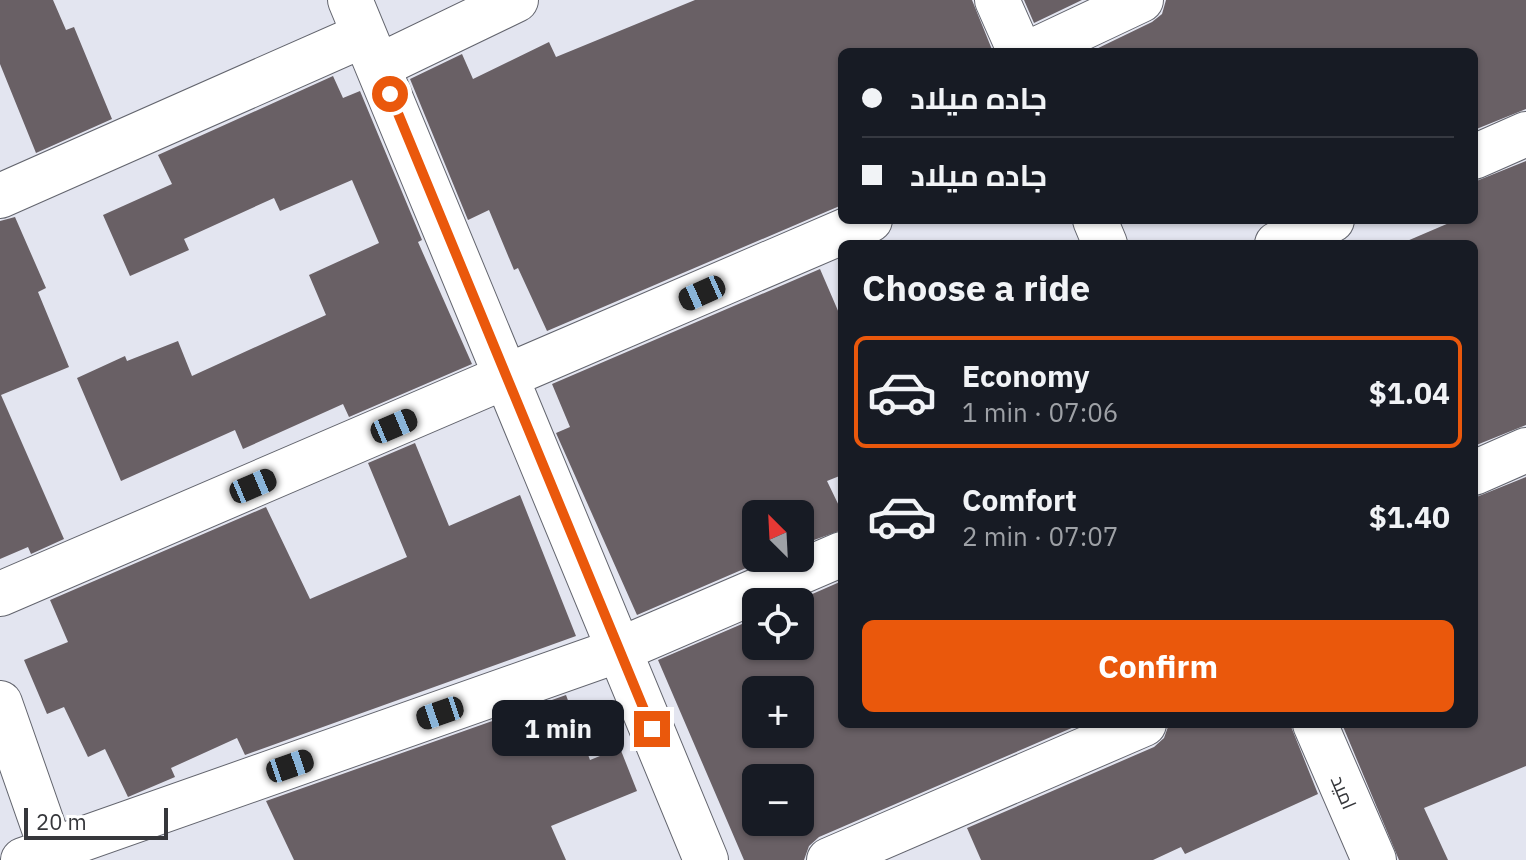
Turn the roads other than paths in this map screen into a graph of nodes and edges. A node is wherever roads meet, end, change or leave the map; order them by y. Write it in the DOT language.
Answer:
graph roads {
  1 [pos="516,0"];
  2 [pos="997,0"];
  3 [pos="1141,0"];
  4 [pos="364,34"];
  5 [pos="1018,48"];
  6 [pos="1039,48"];
  7 [pos="1526,134"];
  8 [pos="1478,155"];
  9 [pos="0,196"];
  10 [pos="861,224"];
  11 [pos="1323,224"];
  12 [pos="1286,240"];
  13 [pos="507,378"];
  14 [pos="1526,450"];
  15 [pos="1478,471"];
  16 [pos="838,556"];
  17 [pos="0,594"];
  18 [pos="619,650"];
  19 [pos="0,703"];
  20 [pos="1135,728"];
  21 [pos="1317,728"];
  22 [pos="43,856"];
  23 [pos="706,860"];
  24 [pos="829,860"];
  25 [pos="1374,860"];
  1 -- 4 [label="street"];
  2 -- 5 [label="street"];
  3 -- 6 [label="street"];
  4 -- 9 [label="street"];
  4 -- 13 [label="street"];
  7 -- 8 [label="street"];
  10 -- 13 [label="street"];
  11 -- 12 [label="street"];
  13 -- 17 [label="street"];
  13 -- 18 [label="street"];
  14 -- 15 [label="street"];
  16 -- 18 [label="street"];
  18 -- 22 [label="street"];
  18 -- 23 [label="street"];
  19 -- 22 [label="street"];
  20 -- 24 [label="street"];
  21 -- 25 [label="street, امید"];
}
